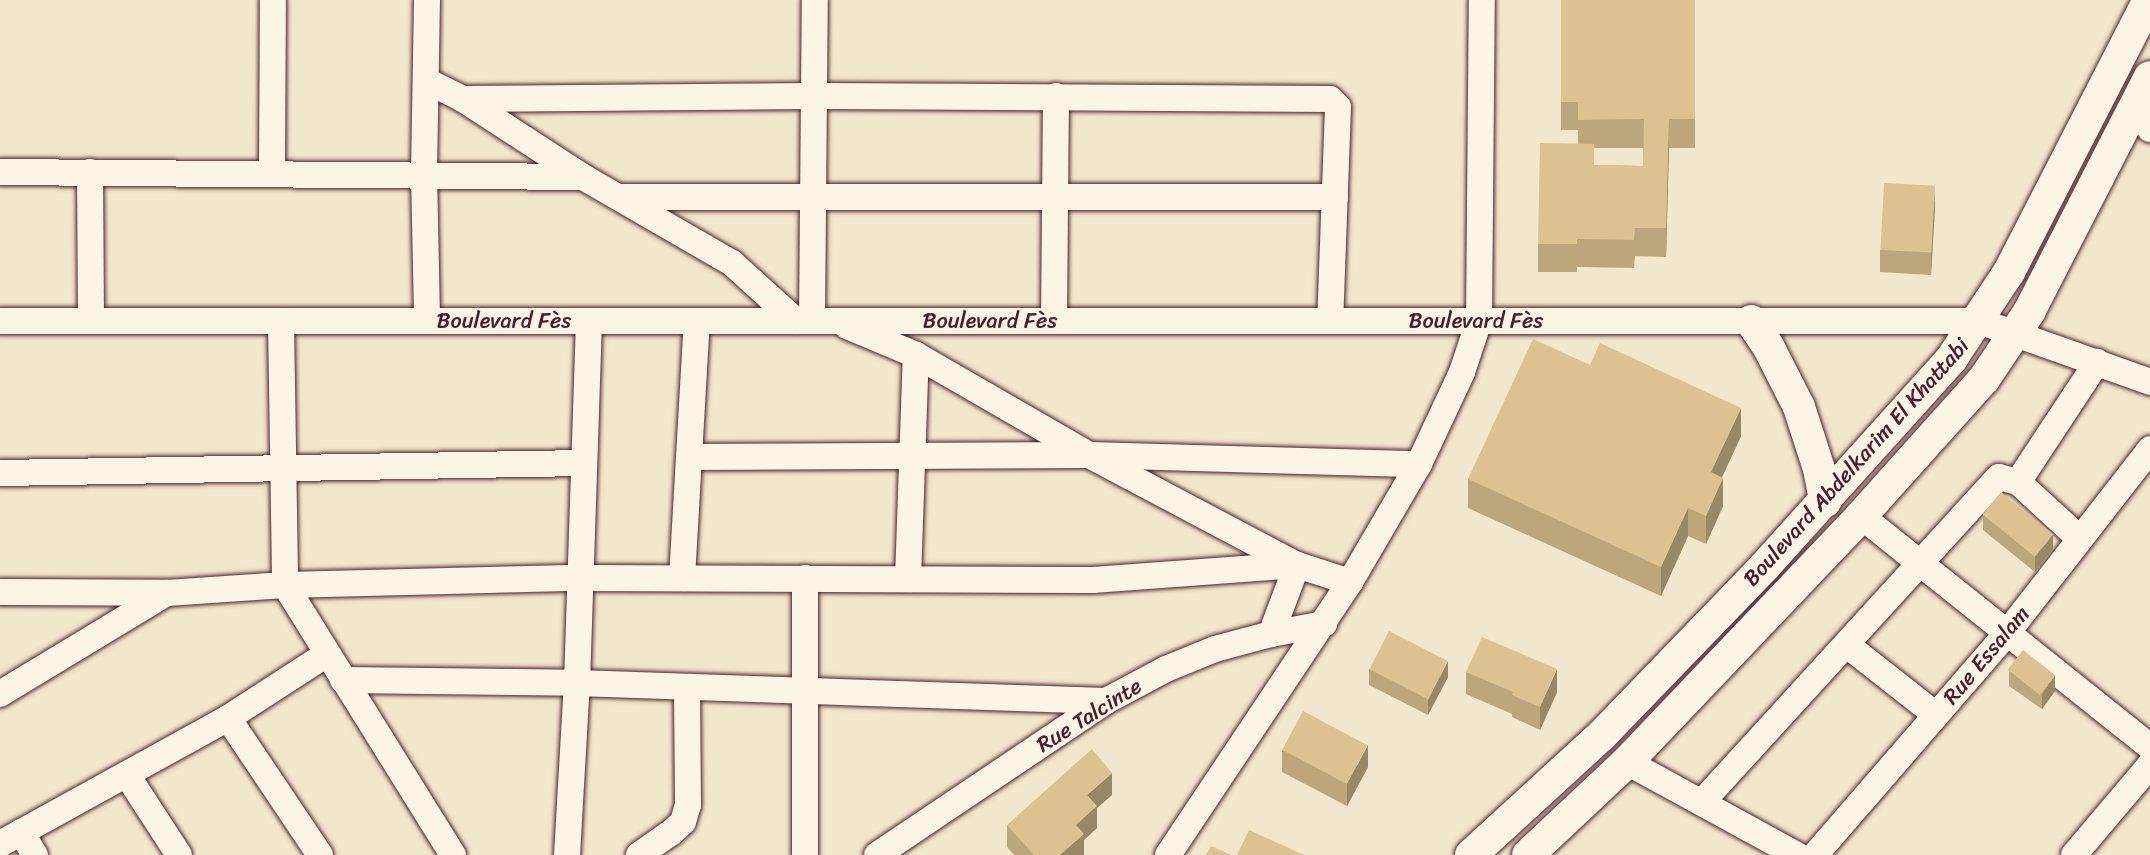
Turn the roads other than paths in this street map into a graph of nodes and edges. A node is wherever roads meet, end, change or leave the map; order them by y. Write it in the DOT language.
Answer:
graph roads {
  1 [pos="273,0"];
  2 [pos="427,0"];
  3 [pos="815,0"];
  4 [pos="1482,0"];
  5 [pos="2149,0"];
  6 [pos="427,81"];
  7 [pos="2144,88"];
  8 [pos="815,96"];
  9 [pos="1056,96"];
  10 [pos="463,99"];
  11 [pos="2150,129"];
  12 [pos="0,172"];
  13 [pos="90,172"];
  14 [pos="272,173"];
  15 [pos="424,173"];
  16 [pos="583,177"];
  17 [pos="814,196"];
  18 [pos="620,197"];
  19 [pos="1335,197"];
  20 [pos="1055,199"];
  21 [pos="0,321"];
  22 [pos="91,321"];
  23 [pos="281,321"];
  24 [pos="427,321"];
  25 [pos="589,321"];
  26 [pos="697,321"];
  27 [pos="814,321"];
  28 [pos="1054,321"];
  29 [pos="1330,321"];
  30 [pos="1479,321"];
  31 [pos="1751,321"];
  32 [pos="1979,321"];
  33 [pos="2017,333"];
  34 [pos="916,355"];
  35 [pos="2097,362"];
  36 [pos="2150,382"];
  37 [pos="2150,449"];
  38 [pos="1089,455"];
  39 [pos="913,456"];
  40 [pos="689,457"];
  41 [pos="582,463"];
  42 [pos="1419,464"];
  43 [pos="282,469"];
  44 [pos="0,473"];
  45 [pos="2018,482"];
  46 [pos="1825,501"];
  47 [pos="1861,516"];
  48 [pos="2079,538"];
  49 [pos="1921,564"];
  50 [pos="1297,565"];
  51 [pos="579,578"];
  52 [pos="682,578"];
  53 [pos="805,578"];
  54 [pos="908,579"];
  55 [pos="1350,582"];
  56 [pos="285,585"];
  57 [pos="0,592"];
  58 [pos="167,593"];
  59 [pos="1324,624"];
  60 [pos="2007,633"];
  61 [pos="1271,634"];
  62 [pos="1847,645"];
  63 [pos="327,654"];
  64 [pos="343,680"];
  65 [pos="577,683"];
  66 [pos="687,687"];
  67 [pos="806,690"];
  68 [pos="0,694"];
  69 [pos="1106,701"];
  70 [pos="1936,715"];
  71 [pos="228,718"];
  72 [pos="2150,747"];
  73 [pos="1627,762"];
  74 [pos="2150,765"];
  75 [pos="127,775"];
  76 [pos="1701,802"];
  77 [pos="10,838"];
  78 [pos="35,855"];
  79 [pos="179,855"];
  80 [pos="320,855"];
  81 [pos="453,855"];
  82 [pos="567,855"];
  83 [pos="639,855"];
  84 [pos="805,855"];
  85 [pos="877,855"];
  86 [pos="1168,855"];
  87 [pos="1471,855"];
  88 [pos="1528,855"];
  89 [pos="1797,855"];
  90 [pos="1815,855"];
  91 [pos="2074,855"];
  1 -- 14 [label="street"];
  2 -- 6 [label="street"];
  3 -- 8 [label="street"];
  4 -- 30 [label="street"];
  5 -- 32 [label="street, Boulevard Abdelkarim El Khattabi"];
  6 -- 10 [label="street"];
  6 -- 15 [label="street"];
  7 -- 11 [label="street"];
  7 -- 33 [label="street, Boulevard Abdelkarim El Khattabi"];
  8 -- 9 [label="street"];
  8 -- 10 [label="street"];
  8 -- 17 [label="street"];
  9 -- 19 [label="street"];
  9 -- 20 [label="street"];
  10 -- 16 [label="street"];
  12 -- 13 [label="street"];
  13 -- 14 [label="street"];
  13 -- 22 [label="street"];
  14 -- 15 [label="street"];
  15 -- 16 [label="street"];
  15 -- 24 [label="street"];
  16 -- 18 [label="street"];
  17 -- 18 [label="street"];
  17 -- 20 [label="street"];
  17 -- 27 [label="street"];
  18 -- 27 [label="street"];
  19 -- 20 [label="street"];
  19 -- 29 [label="street"];
  20 -- 28 [label="street"];
  21 -- 22 [label="street, Boulevard Fès"];
  22 -- 23 [label="street, Boulevard Fès"];
  23 -- 24 [label="street, Boulevard Fès"];
  23 -- 43 [label="street"];
  24 -- 25 [label="street, Boulevard Fès"];
  25 -- 26 [label="street, Boulevard Fès"];
  25 -- 41 [label="street"];
  26 -- 27 [label="street, Boulevard Fès"];
  26 -- 40 [label="street"];
  27 -- 28 [label="street, Boulevard Fès"];
  27 -- 34 [label="street"];
  28 -- 29 [label="street, Boulevard Fès"];
  29 -- 30 [label="street, Boulevard Fès"];
  30 -- 31 [label="street, Boulevard Fès"];
  30 -- 42 [label="street"];
  31 -- 32 [label="street, Boulevard Fès"];
  31 -- 46 [label="street"];
  32 -- 33 [label="street, Boulevard Fès"];
  32 -- 46 [label="street, Boulevard Abdelkarim El Khattabi"];
  33 -- 35 [label="street, Boulevard Fès"];
  33 -- 47 [label="street, Boulevard Abdelkarim El Khattabi"];
  34 -- 38 [label="street"];
  34 -- 39 [label="street"];
  35 -- 36 [label="street, Boulevard Fès"];
  35 -- 45 [label="street"];
  37 -- 48 [label="street, Rue Essalam"];
  38 -- 39 [label="street"];
  38 -- 42 [label="street"];
  38 -- 50 [label="street"];
  39 -- 40 [label="street"];
  39 -- 54 [label="street"];
  40 -- 52 [label="street"];
  41 -- 43 [label="street"];
  41 -- 51 [label="street"];
  42 -- 55 [label="street"];
  43 -- 44 [label="street"];
  43 -- 56 [label="street"];
  45 -- 48 [label="street"];
  45 -- 49 [label="street"];
  46 -- 87 [label="street, Boulevard Abdelkarim El Khattabi"];
  47 -- 49 [label="street"];
  47 -- 73 [label="street, Boulevard Abdelkarim El Khattabi"];
  48 -- 60 [label="street, Rue Essalam"];
  49 -- 60 [label="street"];
  49 -- 62 [label="street"];
  50 -- 54 [label="street"];
  50 -- 55 [label="street"];
  50 -- 61 [label="street"];
  51 -- 52 [label="street"];
  51 -- 56 [label="street"];
  51 -- 65 [label="street"];
  52 -- 53 [label="street"];
  53 -- 54 [label="street"];
  53 -- 67 [label="street"];
  55 -- 59 [label="street"];
  56 -- 58 [label="street"];
  56 -- 63 [label="street"];
  57 -- 58 [label="street"];
  58 -- 68 [label="street"];
  59 -- 61 [label="street, Rue Talcinte"];
  59 -- 86 [label="street"];
  60 -- 70 [label="street, Rue Essalam"];
  60 -- 72 [label="street"];
  61 -- 69 [label="street, Rue Talcinte"];
  62 -- 70 [label="street"];
  62 -- 76 [label="street"];
  63 -- 64 [label="street"];
  63 -- 71 [label="street"];
  64 -- 65 [label="street"];
  64 -- 81 [label="street"];
  65 -- 66 [label="street"];
  65 -- 82 [label="street"];
  66 -- 67 [label="street"];
  66 -- 83 [label="street"];
  67 -- 69 [label="street"];
  67 -- 84 [label="street"];
  69 -- 85 [label="street, Rue Talcinte"];
  70 -- 90 [label="street, Rue Essalam"];
  71 -- 75 [label="street"];
  71 -- 80 [label="street"];
  73 -- 76 [label="street"];
  73 -- 88 [label="street, Boulevard Abdelkarim El Khattabi"];
  74 -- 91 [label="street"];
  75 -- 77 [label="street"];
  75 -- 79 [label="street"];
  76 -- 89 [label="street"];
  77 -- 78 [label="street"];
}
